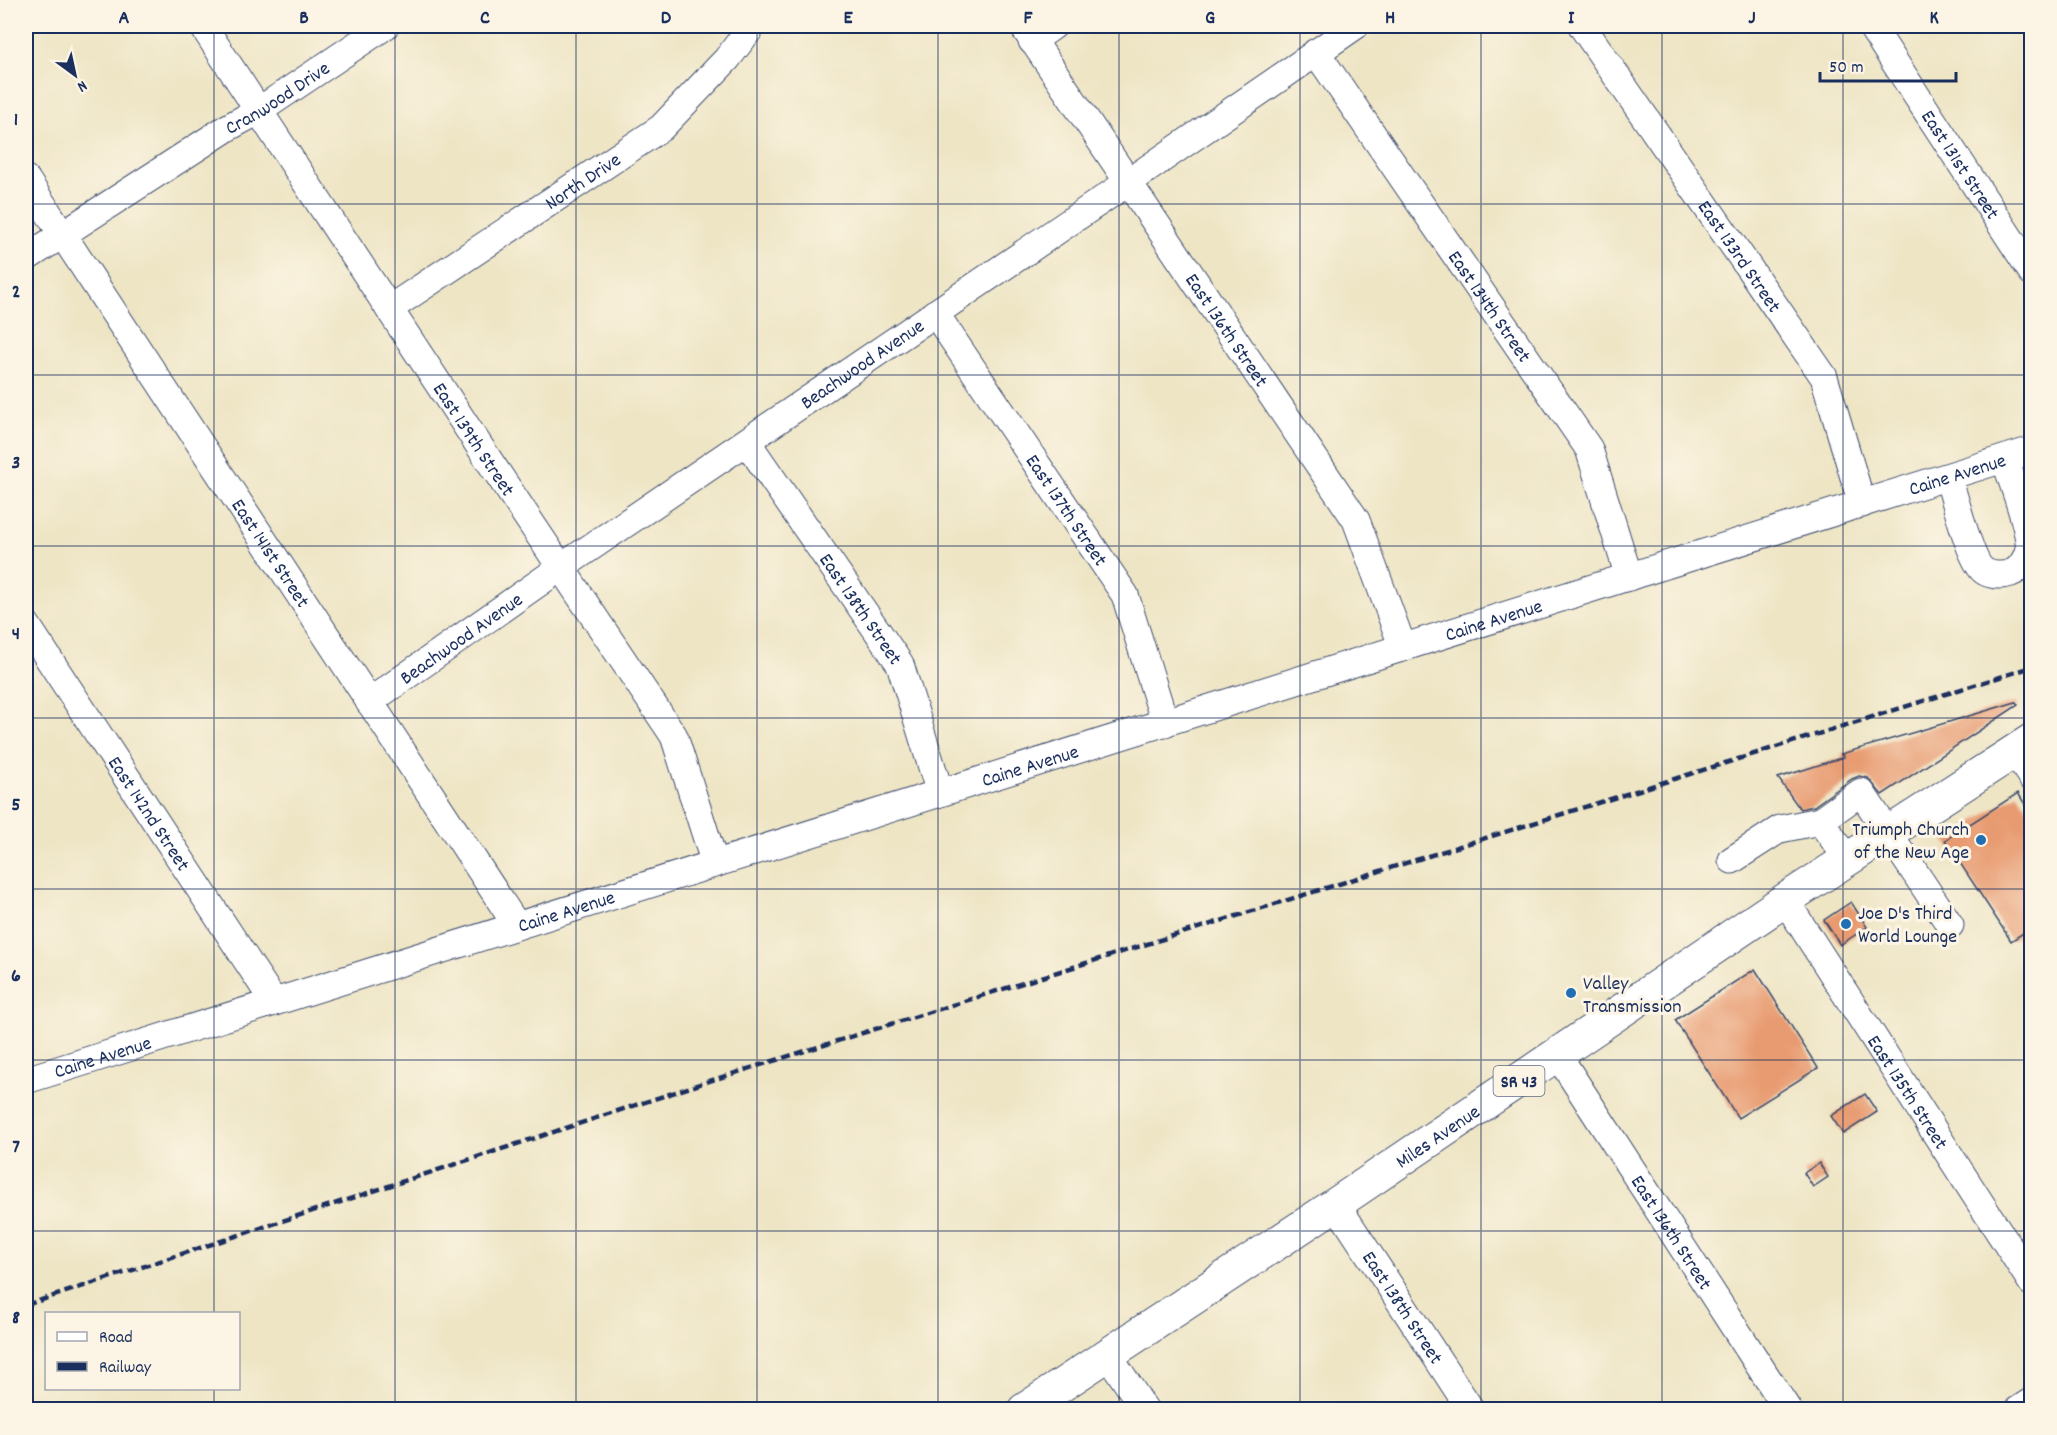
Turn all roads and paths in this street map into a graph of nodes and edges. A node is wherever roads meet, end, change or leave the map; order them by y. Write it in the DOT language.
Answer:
graph roads {
  1 [pos="203,26"];
  2 [pos="385,26"];
  3 [pos="752,26"];
  4 [pos="1355,26"];
  5 [pos="1582,26"];
  6 [pos="1879,28"];
  7 [pos="1036,30"];
  8 [pos="1316,52"];
  9 [pos="260,110"];
  10 [pos="26,179"];
  11 [pos="1127,183"];
  12 [pos="62,234"];
  13 [pos="2027,256"];
  14 [pos="26,258"];
  15 [pos="389,309"];
  16 [pos="935,313"];
  17 [pos="747,442"];
  18 [pos="2031,450"];
  19 [pos="2005,459"];
  20 [pos="1948,477"];
  21 [pos="1862,504"];
  22 [pos="2029,559"];
  23 [pos="561,568"];
  24 [pos="1629,577"];
  25 [pos="26,624"];
  26 [pos="1403,648"];
  27 [pos="369,702"];
  28 [pos="1165,723"];
  29 [pos="2026,756"];
  30 [pos="940,794"];
  31 [pos="1820,821"];
  32 [pos="1889,833"];
  33 [pos="1848,859"];
  34 [pos="1732,860"];
  35 [pos="716,864"];
  36 [pos="1785,900"];
  37 [pos="517,926"];
  38 [pos="1950,926"];
  39 [pos="274,1002"];
  40 [pos="1557,1054"];
  41 [pos="26,1080"];
  42 [pos="1336,1204"];
  43 [pos="2031,1283"];
  44 [pos="1107,1353"];
  45 [pos="2031,1401"];
  46 [pos="1024,1410"];
  47 [pos="1144,1410"];
  48 [pos="1471,1410"];
  49 [pos="1788,1410"];
  50 [pos="2018,1410"];
  1 -- 9 [label="street, East 139th Street"];
  2 -- 9 [label="street, Cranwood Drive"];
  3 -- 15 [label="street, North Drive"];
  4 -- 8 [label="street, Beachwood Avenue"];
  5 -- 21 [label="street, East 133rd Street"];
  6 -- 13 [label="street, East 131st Street"];
  7 -- 11 [label="street, East 136th Street"];
  8 -- 11 [label="street, Beachwood Avenue"];
  8 -- 24 [label="street, East 134th Street"];
  9 -- 12 [label="street, Cranwood Drive"];
  9 -- 15 [label="street, East 139th Street"];
  10 -- 12 [label="street, East 141st Street"];
  11 -- 16 [label="street, Beachwood Avenue"];
  11 -- 26 [label="street, East 136th Street"];
  12 -- 14 [label="street, Cranwood Drive"];
  12 -- 27 [label="street, East 141st Street"];
  15 -- 23 [label="street, East 139th Street"];
  16 -- 17 [label="street, Beachwood Avenue"];
  16 -- 28 [label="street, East 137th Street"];
  17 -- 23 [label="street, Beachwood Avenue"];
  17 -- 30 [label="street, East 138th Street"];
  18 -- 19 [label="street, Caine Avenue"];
  19 -- 20 [label="street, Caine Avenue"];
  19 -- 22 [label="street"];
  20 -- 21 [label="street, Caine Avenue"];
  20 -- 22 [label="street"];
  21 -- 24 [label="street, Caine Avenue"];
  23 -- 27 [label="street, Beachwood Avenue"];
  23 -- 35 [label="street, East 139th Street"];
  24 -- 26 [label="street, Caine Avenue"];
  25 -- 39 [label="street, East 142nd Street"];
  26 -- 28 [label="street, Caine Avenue"];
  27 -- 37 [label="street, East 141st Street"];
  28 -- 30 [label="street, Caine Avenue"];
  29 -- 32 [label="main road, Miles Avenue / SR 43"];
  30 -- 35 [label="street, Caine Avenue"];
  31 -- 32 [label="street"];
  31 -- 33 [label="street"];
  31 -- 34 [label="street"];
  32 -- 33 [label="main road, Miles Avenue / SR 43"];
  32 -- 38 [label="street"];
  33 -- 36 [label="main road, Miles Avenue / SR 43"];
  35 -- 37 [label="street, Caine Avenue"];
  36 -- 40 [label="main road, Miles Avenue / SR 43"];
  36 -- 43 [label="street, East 135th Street"];
  37 -- 39 [label="street, Caine Avenue"];
  39 -- 41 [label="street, Caine Avenue"];
  40 -- 42 [label="main road, Miles Avenue / SR 43"];
  40 -- 49 [label="street, East 136th Street"];
  42 -- 44 [label="main road, Miles Avenue / SR 43"];
  42 -- 48 [label="street, East 138th Street"];
  44 -- 46 [label="main road, Miles Avenue / SR 43"];
  44 -- 47 [label="street"];
  45 -- 50 [label="street"];
}
